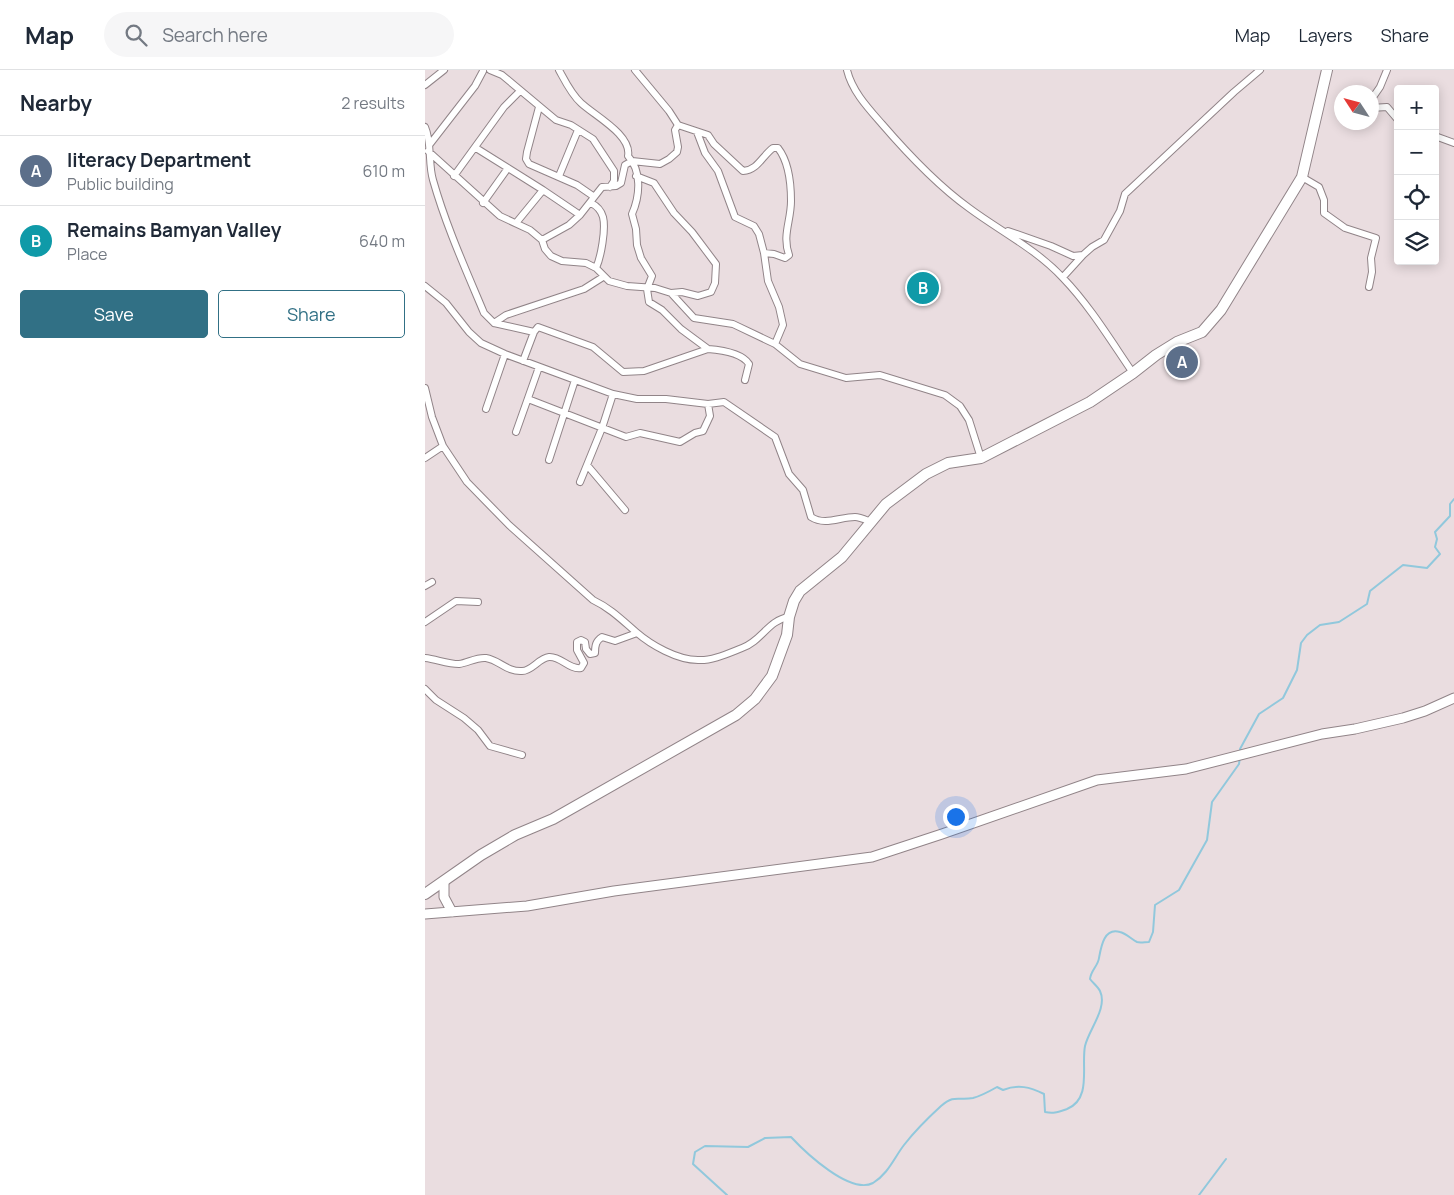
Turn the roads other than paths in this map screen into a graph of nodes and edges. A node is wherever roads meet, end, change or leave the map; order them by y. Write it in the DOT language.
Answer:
graph roads {
  1 [pos="444,70"];
  2 [pos="485,70"];
  3 [pos="559,70"];
  4 [pos="635,70"];
  5 [pos="847,70"];
  6 [pos="1260,70"];
  7 [pos="1327,70"];
  8 [pos="1387,70"];
  9 [pos="425,85"];
  10 [pos="1379,88"];
  11 [pos="520,91"];
  12 [pos="539,107"];
  13 [pos="1379,108"];
  14 [pos="1394,115"];
  15 [pos="678,125"];
  16 [pos="425,127"];
  17 [pos="578,130"];
  18 [pos="697,132"];
  19 [pos="1439,137"];
  20 [pos="1454,143"];
  21 [pos="430,144"];
  22 [pos="476,148"];
  23 [pos="428,151"];
  24 [pos="632,161"];
  25 [pos="508,168"];
  26 [pos="454,176"];
  27 [pos="559,176"];
  28 [pos="637,176"];
  29 [pos="1302,178"];
  30 [pos="610,187"];
  31 [pos="543,190"];
  32 [pos="592,200"];
  33 [pos="483,203"];
  34 [pos="580,215"];
  35 [pos="516,223"];
  36 [pos="1002,230"];
  37 [pos="542,240"];
  38 [pos="764,253"];
  39 [pos="1083,256"];
  40 [pos="596,268"];
  41 [pos="603,277"];
  42 [pos="1063,278"];
  43 [pos="425,286"];
  44 [pos="1369,286"];
  45 [pos="647,288"];
  46 [pos="671,293"];
  47 [pos="494,323"];
  48 [pos="534,332"];
  49 [pos="775,344"];
  50 [pos="708,349"];
  51 [pos="505,354"];
  52 [pos="523,361"];
  53 [pos="539,367"];
  54 [pos="1133,373"];
  55 [pos="575,380"];
  56 [pos="745,380"];
  57 [pos="425,386"];
  58 [pos="613,394"];
  59 [pos="528,399"];
  60 [pos="708,404"];
  61 [pos="486,409"];
  62 [pos="564,413"];
  63 [pos="601,428"];
  64 [pos="516,432"];
  65 [pos="443,446"];
  66 [pos="425,458"];
  67 [pos="981,458"];
  68 [pos="549,460"];
  69 [pos="587,465"];
  70 [pos="580,482"];
  71 [pos="625,510"];
  72 [pos="871,522"];
  73 [pos="432,582"];
  74 [pos="425,586"];
  75 [pos="478,602"];
  76 [pos="789,617"];
  77 [pos="425,622"];
  78 [pos="637,633"];
  79 [pos="425,658"];
  80 [pos="425,689"];
  81 [pos="1454,699"];
  82 [pos="522,755"];
  83 [pos="444,882"];
  84 [pos="425,894"];
  85 [pos="427,912"];
  86 [pos="451,912"];
  1 -- 9 [label="street"];
  2 -- 11 [label="street"];
  2 -- 21 [label="street"];
  3 -- 24 [label="street"];
  4 -- 15 [label="street"];
  5 -- 36 [label="street"];
  6 -- 39 [label="street"];
  7 -- 29 [label="main road"];
  8 -- 10 [label="street"];
  11 -- 12 [label="street"];
  11 -- 22 [label="street"];
  12 -- 17 [label="street"];
  12 -- 27 [label="street"];
  13 -- 14 [label="street"];
  15 -- 18 [label="street"];
  15 -- 24 [label="street"];
  16 -- 21 [label="street"];
  17 -- 27 [label="street"];
  17 -- 30 [label="street"];
  18 -- 38 [label="street"];
  18 -- 38 [label="street"];
  19 -- 20 [label="street"];
  21 -- 23 [label="street"];
  22 -- 25 [label="street"];
  22 -- 26 [label="street"];
  23 -- 26 [label="street"];
  23 -- 47 [label="street"];
  24 -- 28 [label="street"];
  24 -- 30 [label="street"];
  25 -- 31 [label="street"];
  25 -- 33 [label="street"];
  26 -- 33 [label="street"];
  27 -- 32 [label="street"];
  28 -- 45 [label="street"];
  28 -- 46 [label="street"];
  29 -- 44 [label="street"];
  29 -- 54 [label="main road"];
  30 -- 32 [label="street"];
  31 -- 34 [label="street"];
  31 -- 35 [label="street"];
  32 -- 34 [label="street"];
  32 -- 40 [label="street"];
  33 -- 35 [label="street"];
  34 -- 37 [label="street"];
  35 -- 37 [label="street"];
  36 -- 39 [label="street"];
  36 -- 42 [label="street"];
  37 -- 40 [label="street"];
  38 -- 49 [label="street"];
  39 -- 42 [label="street"];
  40 -- 41 [label="street"];
  41 -- 45 [label="street"];
  41 -- 47 [label="street"];
  42 -- 54 [label="street"];
  43 -- 51 [label="street"];
  45 -- 46 [label="street"];
  45 -- 50 [label="street"];
  46 -- 49 [label="street"];
  47 -- 48 [label="street"];
  48 -- 50 [label="street"];
  48 -- 52 [label="street"];
  49 -- 67 [label="street"];
  50 -- 56 [label="street"];
  51 -- 52 [label="street"];
  51 -- 61 [label="street"];
  52 -- 53 [label="street"];
  53 -- 55 [label="street"];
  53 -- 59 [label="street"];
  54 -- 67 [label="main road"];
  55 -- 58 [label="street"];
  55 -- 62 [label="street"];
  57 -- 65 [label="street"];
  58 -- 60 [label="street"];
  58 -- 63 [label="street"];
  59 -- 62 [label="street"];
  59 -- 64 [label="street"];
  60 -- 63 [label="street"];
  60 -- 72 [label="street"];
  62 -- 63 [label="street"];
  62 -- 68 [label="street"];
  63 -- 69 [label="street"];
  65 -- 66 [label="street"];
  65 -- 78 [label="street"];
  67 -- 72 [label="main road"];
  69 -- 70 [label="street"];
  69 -- 71 [label="street"];
  72 -- 76 [label="main road"];
  73 -- 74 [label="street"];
  75 -- 77 [label="street"];
  76 -- 78 [label="street"];
  76 -- 83 [label="main road"];
  78 -- 79 [label="street"];
  80 -- 82 [label="street"];
  81 -- 86 [label="main road"];
  83 -- 84 [label="main road"];
  83 -- 86 [label="main road"];
  85 -- 86 [label="main road"];
}
